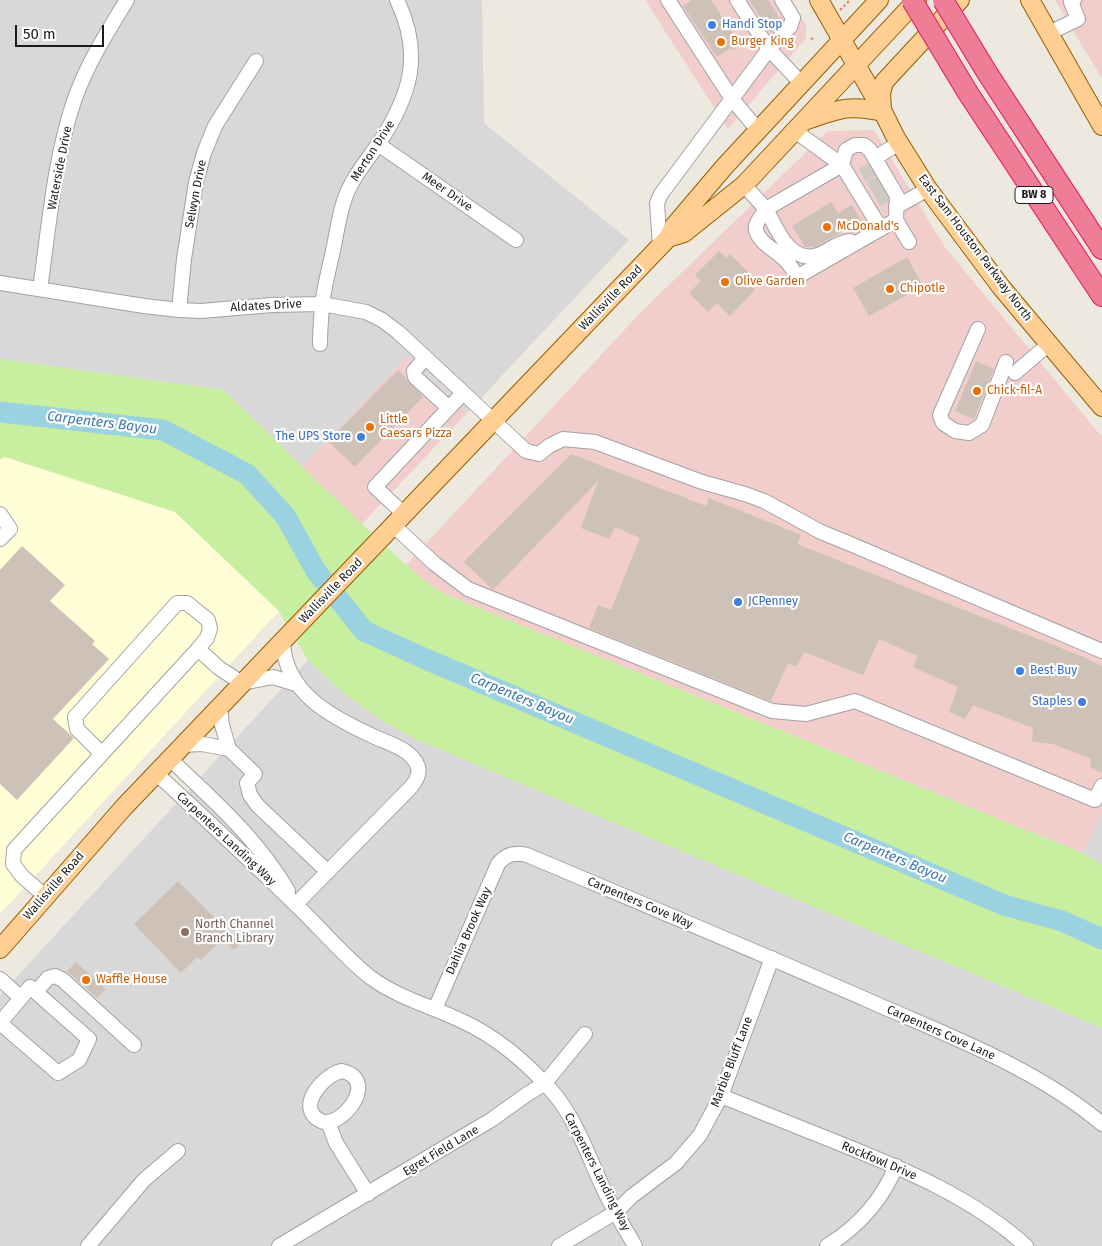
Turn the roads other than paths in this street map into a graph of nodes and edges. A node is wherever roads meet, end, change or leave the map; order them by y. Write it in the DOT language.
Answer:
graph roads {
  1 [pos="127,0"];
  2 [pos="397,0"];
  3 [pos="668,0"];
  4 [pos="737,0"];
  5 [pos="782,0"];
  6 [pos="819,0"];
  7 [pos="879,0"];
  8 [pos="912,0"];
  9 [pos="917,0"];
  10 [pos="943,0"];
  11 [pos="960,0"];
  12 [pos="1030,1"];
  13 [pos="1072,1"];
  14 [pos="1049,33"];
  15 [pos="840,40"];
  16 [pos="769,49"];
  17 [pos="256,60"];
  18 [pos="855,65"];
  19 [pos="801,83"];
  20 [pos="732,99"];
  21 [pos="883,111"];
  22 [pos="799,126"];
  23 [pos="1102,126"];
  24 [pos="758,130"];
  25 [pos="899,143"];
  26 [pos="378,144"];
  27 [pos="842,165"];
  28 [pos="868,170"];
  29 [pos="744,185"];
  30 [pos="928,189"];
  31 [pos="878,191"];
  32 [pos="766,209"];
  33 [pos="896,214"];
  34 [pos="881,229"];
  35 [pos="868,237"];
  36 [pos="516,240"];
  37 [pos="664,242"];
  38 [pos="909,242"];
  39 [pos="1102,249"];
  40 [pos="0,283"];
  41 [pos="40,288"];
  42 [pos="1102,296"];
  43 [pos="322,304"];
  44 [pos="179,310"];
  45 [pos="978,329"];
  46 [pos="320,344"];
  47 [pos="1048,344"];
  48 [pos="426,358"];
  49 [pos="463,393"];
  50 [pos="1102,407"];
  51 [pos="450,408"];
  52 [pos="494,420"];
  53 [pos="0,514"];
  54 [pos="398,520"];
  55 [pos="0,539"];
  56 [pos="283,641"];
  57 [pos="198,649"];
  58 [pos="1102,652"];
  59 [pos="242,683"];
  60 [pos="296,684"];
  61 [pos="220,707"];
  62 [pos="183,745"];
  63 [pos="229,749"];
  64 [pos="101,753"];
  65 [pos="170,759"];
  66 [pos="156,773"];
  67 [pos="1102,786"];
  68 [pos="507,856"];
  69 [pos="328,872"];
  70 [pos="45,896"];
  71 [pos="296,904"];
  72 [pos="0,949"];
  73 [pos="772,958"];
  74 [pos="0,979"];
  75 [pos="36,992"];
  76 [pos="20,997"];
  77 [pos="435,1009"];
  78 [pos="585,1034"];
  79 [pos="134,1045"];
  80 [pos="545,1083"];
  81 [pos="721,1096"];
  82 [pos="328,1122"];
  83 [pos="1102,1124"];
  84 [pos="178,1151"];
  85 [pos="896,1166"];
  86 [pos="368,1194"];
  87 [pos="616,1212"];
  88 [pos="88,1246"];
  89 [pos="279,1246"];
  90 [pos="559,1246"];
  91 [pos="635,1246"];
  92 [pos="827,1246"];
  93 [pos="1026,1246"];
  1 -- 41 [label="street, Waterside Drive"];
  2 -- 26 [label="street, Merton Drive"];
  3 -- 20 [label="street"];
  4 -- 16 [label="street"];
  5 -- 16 [label="street"];
  6 -- 15 [label="main road, East Sam Houston Parkway North"];
  7 -- 15 [label="main road, Wallisville Road"];
  8 -- 42 [label="highway, BW 8, bridge"];
  9 -- 18 [label="main road, Wallisville Road"];
  10 -- 39 [label="highway, BW 8, bridge"];
  11 -- 21 [label="main road"];
  12 -- 14 [label="main road"];
  13 -- 14 [label="street"];
  14 -- 23 [label="main road"];
  15 -- 18 [label="main road, East Sam Houston Parkway North"];
  15 -- 19 [label="main road, Wallisville Road"];
  16 -- 19 [label="street"];
  16 -- 20 [label="street"];
  17 -- 44 [label="street, Selwyn Drive"];
  18 -- 21 [label="main road, East Sam Houston Parkway North"];
  18 -- 22 [label="main road, Wallisville Road"];
  19 -- 24 [label="main road, Wallisville Road"];
  20 -- 24 [label="street"];
  20 -- 37 [label="street"];
  21 -- 22 [label="main road"];
  21 -- 25 [label="main road, East Sam Houston Parkway North"];
  22 -- 27 [label="street"];
  22 -- 29 [label="main road, Wallisville Road"];
  24 -- 37 [label="main road, Wallisville Road"];
  25 -- 28 [label="street"];
  25 -- 30 [label="main road, East Sam Houston Parkway North"];
  26 -- 36 [label="street, Meer Drive"];
  26 -- 43 [label="street, Merton Drive"];
  27 -- 28 [label="street"];
  27 -- 28 [label="street"];
  27 -- 32 [label="street"];
  28 -- 31 [label="street"];
  28 -- 31 [label="street"];
  29 -- 32 [label="street"];
  29 -- 37 [label="main road, Wallisville Road"];
  30 -- 33 [label="street"];
  30 -- 47 [label="main road, East Sam Houston Parkway North"];
  31 -- 33 [label="street"];
  31 -- 34 [label="street"];
  32 -- 35 [label="street"];
  32 -- 35 [label="street"];
  33 -- 34 [label="street"];
  33 -- 38 [label="street"];
  34 -- 35 [label="street"];
  37 -- 52 [label="main road, Wallisville Road"];
  40 -- 41 [label="street, Aldates Drive"];
  41 -- 44 [label="street, Aldates Drive"];
  43 -- 44 [label="street, Aldates Drive"];
  43 -- 46 [label="street, Merton Drive"];
  43 -- 48 [label="street, Aldates Drive"];
  45 -- 47 [label="street"];
  47 -- 50 [label="main road, East Sam Houston Parkway North"];
  48 -- 49 [label="street, Aldates Drive"];
  48 -- 51 [label="street"];
  49 -- 51 [label="street"];
  49 -- 52 [label="street, Aldates Drive"];
  51 -- 54 [label="street"];
  52 -- 54 [label="main road, Wallisville Road"];
  52 -- 58 [label="street, Aldates Drive"];
  53 -- 55 [label="street"];
  54 -- 56 [label="main road, Wallisville Road"];
  54 -- 67 [label="street"];
  56 -- 59 [label="main road, Wallisville Road"];
  56 -- 60 [label="street"];
  57 -- 59 [label="street"];
  57 -- 64 [label="street"];
  57 -- 64 [label="street"];
  59 -- 60 [label="street"];
  59 -- 61 [label="main road, Wallisville Road"];
  60 -- 69 [label="street"];
  61 -- 62 [label="main road, Wallisville Road"];
  61 -- 63 [label="street"];
  62 -- 63 [label="street"];
  62 -- 65 [label="main road, Wallisville Road"];
  63 -- 69 [label="street"];
  64 -- 70 [label="street"];
  65 -- 66 [label="main road, Wallisville Road"];
  65 -- 71 [label="street, Carpenters Landing Way"];
  66 -- 70 [label="main road, Wallisville Road"];
  66 -- 71 [label="street, Carpenters Landing Way"];
  68 -- 73 [label="street, Carpenters Cove Way"];
  68 -- 77 [label="street, Dahlia Brook Way"];
  69 -- 71 [label="street"];
  70 -- 72 [label="main road, Wallisville Road"];
  71 -- 77 [label="street, Carpenters Landing Way"];
  73 -- 81 [label="street, Marble Bluff Lane"];
  73 -- 83 [label="street, Carpenters Cove Lane"];
  74 -- 76 [label="street"];
  75 -- 76 [label="street"];
  75 -- 76 [label="street"];
  75 -- 79 [label="street"];
  77 -- 80 [label="street, Carpenters Landing Way"];
  78 -- 80 [label="street, Egret Field Lane"];
  80 -- 86 [label="street, Egret Field Lane"];
  80 -- 87 [label="street, Carpenters Landing Way"];
  81 -- 85 [label="street, Rockfowl Drive"];
  81 -- 87 [label="street, Marble Bluff Lane"];
  82 -- 86 [label="street"];
  84 -- 88 [label="street"];
  85 -- 92 [label="street"];
  85 -- 93 [label="street, Rockfowl Drive"];
  86 -- 89 [label="street, Egret Field Lane"];
  87 -- 90 [label="street, Marble Bluff Lane"];
  87 -- 91 [label="street, Carpenters Landing Way"];
}
